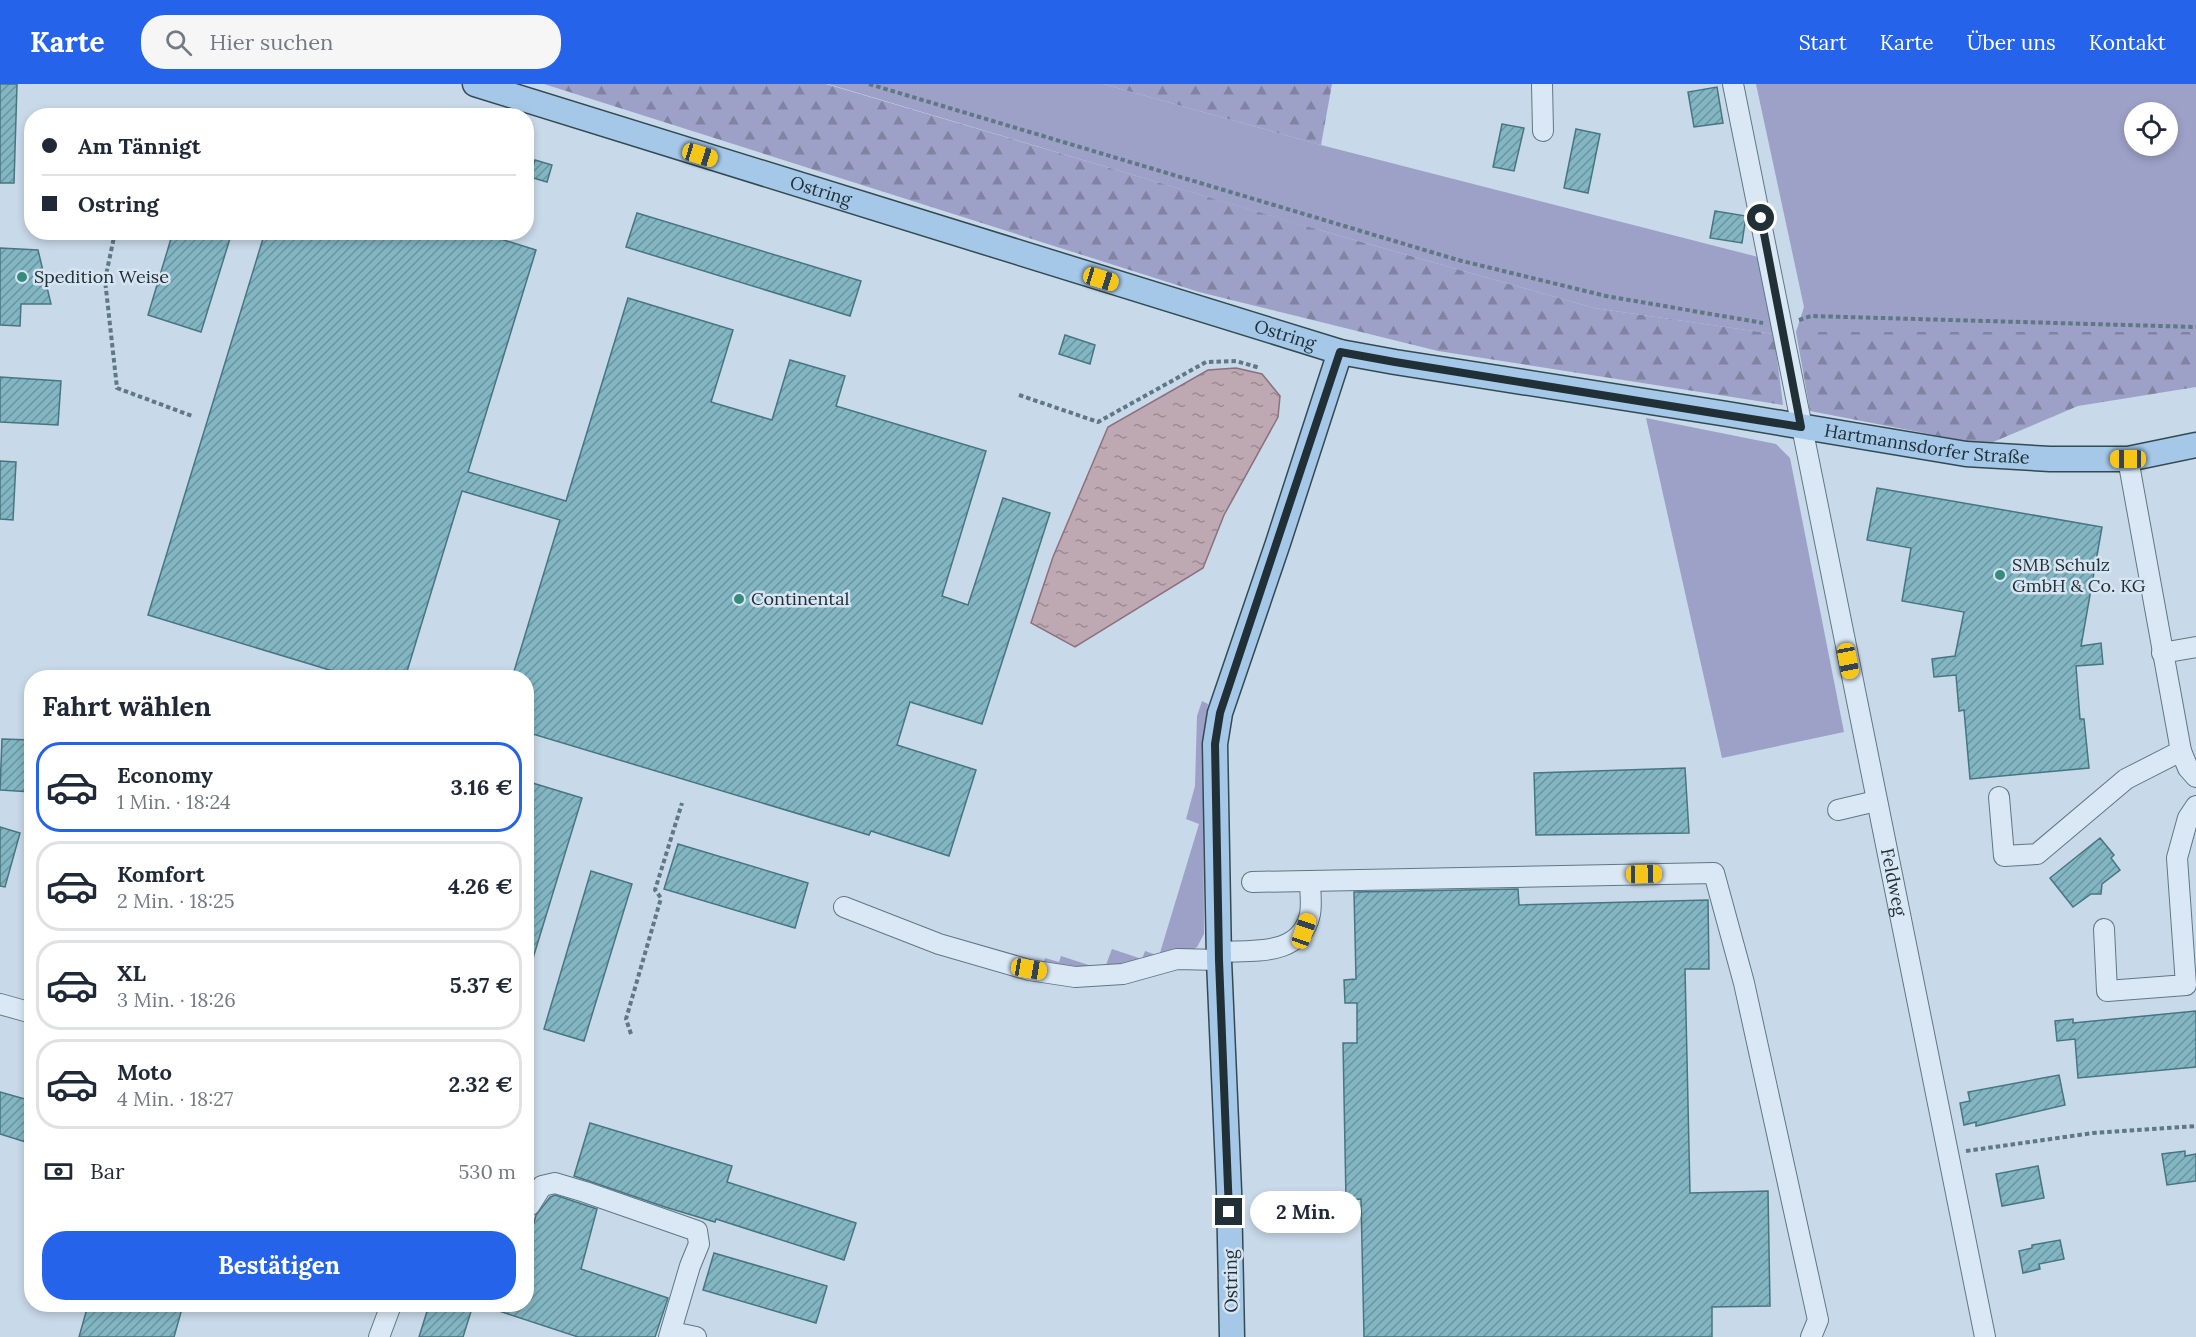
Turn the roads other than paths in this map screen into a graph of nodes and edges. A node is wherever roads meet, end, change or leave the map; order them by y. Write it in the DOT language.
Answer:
graph roads {
  1 [pos="475,84"];
  2 [pos="1542,84"];
  3 [pos="1733,84"];
  4 [pos="515,90"];
  5 [pos="1543,131"];
  6 [pos="1340,352"];
  7 [pos="1801,427"];
  8 [pos="2196,446"];
  9 [pos="2128,459"];
  10 [pos="2196,647"];
  11 [pos="2162,652"];
  12 [pos="2181,751"];
  13 [pos="2196,777"];
  14 [pos="1999,797"];
  15 [pos="1876,801"];
  16 [pos="2196,807"];
  17 [pos="1838,810"];
  18 [pos="1310,881"];
  19 [pos="1252,882"];
  20 [pos="844,907"];
  21 [pos="2104,929"];
  22 [pos="1219,956"];
  23 [pos="0,1004"];
  24 [pos="24,1011"];
  25 [pos="534,1199"];
  26 [pos="388,1312"];
  27 [pos="671,1334"];
  28 [pos="379,1337"];
  29 [pos="696,1337"];
  30 [pos="1232,1337"];
  31 [pos="1811,1337"];
  32 [pos="1985,1337"];
  1 -- 4 [label="main road, Ostring"];
  2 -- 5 [label="street"];
  3 -- 7 [label="street, Feldweg"];
  4 -- 6 [label="main road, Ostring"];
  6 -- 7 [label="main road, Hartmannsdorfer Straße"];
  6 -- 22 [label="main road, Ostring"];
  7 -- 9 [label="main road, Hartmannsdorfer Straße"];
  7 -- 15 [label="street, Feldweg"];
  8 -- 9 [label="main road, Hartmannsdorfer Straße"];
  9 -- 11 [label="street"];
  10 -- 11 [label="street"];
  11 -- 12 [label="street"];
  12 -- 13 [label="street"];
  12 -- 14 [label="street"];
  15 -- 17 [label="street"];
  15 -- 32 [label="street, Feldweg"];
  16 -- 21 [label="street"];
  18 -- 19 [label="street"];
  18 -- 22 [label="street"];
  18 -- 31 [label="street"];
  20 -- 22 [label="street"];
  22 -- 30 [label="main road, Ostring"];
  23 -- 24 [label="street"];
  25 -- 27 [label="street"];
  26 -- 28 [label="street"];
  27 -- 29 [label="street"];
}
